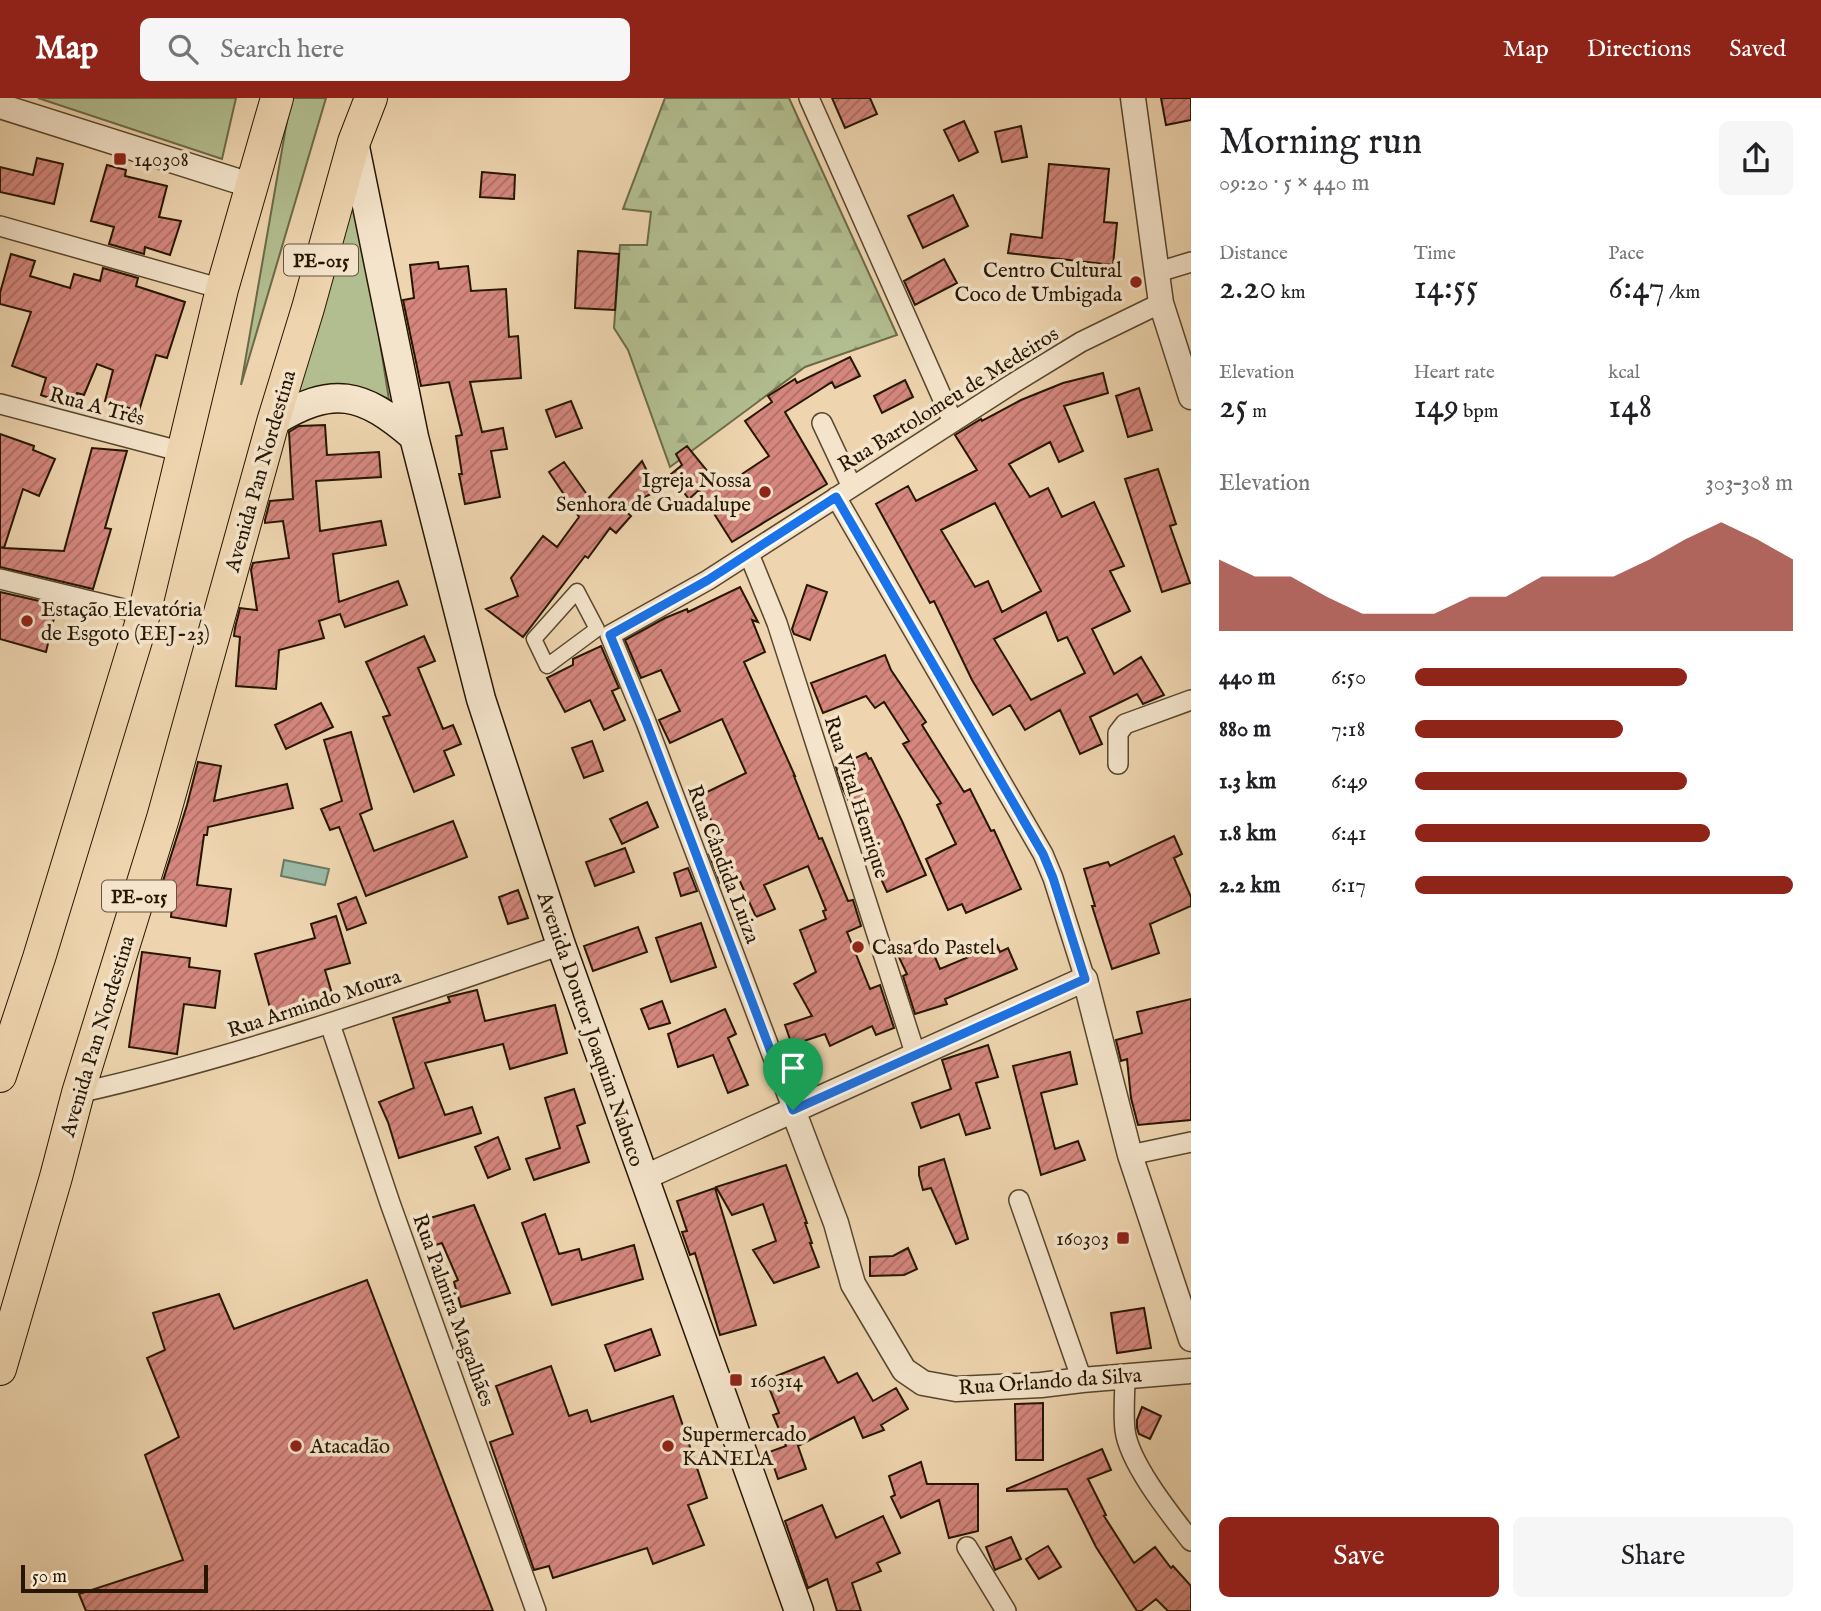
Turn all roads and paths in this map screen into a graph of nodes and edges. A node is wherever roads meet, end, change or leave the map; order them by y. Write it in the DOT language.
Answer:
graph roads {
  1 [pos="276,98"];
  2 [pos="371,98"];
  3 [pos="810,98"];
  4 [pos="1133,98"];
  5 [pos="0,106"];
  6 [pos="354,142"];
  7 [pos="253,186"];
  8 [pos="0,226"];
  9 [pos="1191,262"];
  10 [pos="1155,273"];
  11 [pos="222,289"];
  12 [pos="1161,303"];
  13 [pos="1191,397"];
  14 [pos="0,404"];
  15 [pos="273,422"];
  16 [pos="953,422"];
  17 [pos="822,423"];
  18 [pos="414,437"];
  19 [pos="183,452"];
  20 [pos="844,492"];
  21 [pos="750,554"];
  22 [pos="0,579"];
  23 [pos="144,614"];
  24 [pos="610,635"];
  25 [pos="534,639"];
  26 [pos="1191,701"];
  27 [pos="1118,764"];
  28 [pos="561,945"];
  29 [pos="1085,979"];
  30 [pos="330,1024"];
  31 [pos="916,1056"];
  32 [pos="0,1076"];
  33 [pos="78,1093"];
  34 [pos="793,1110"];
  35 [pos="1191,1142"];
  36 [pos="1130,1155"];
  37 [pos="643,1178"];
  38 [pos="1019,1200"];
  39 [pos="1191,1339"];
  40 [pos="0,1369"];
  41 [pos="1191,1371"];
  42 [pos="1125,1376"];
  43 [pos="1082,1380"];
  44 [pos="1191,1541"];
  45 [pos="967,1547"];
  46 [pos="536,1611"];
  47 [pos="799,1611"];
  48 [pos="1006,1611"];
  1 -- 7 [label="highway"];
  2 -- 6 [label="highway, Avenida Pan Nordestina / PE-015"];
  3 -- 16 [label="street"];
  4 -- 10 [label="street"];
  5 -- 7 [label="street"];
  6 -- 15 [label="highway, Avenida Pan Nordestina / PE-015"];
  6 -- 18 [label="main road, Avenida Doutor Joaquim Nabuco"];
  7 -- 11 [label="highway"];
  8 -- 11 [label="street"];
  9 -- 10 [label="street"];
  10 -- 12 [label="street"];
  11 -- 19 [label="highway"];
  12 -- 13 [label="street"];
  12 -- 16 [label="street, Rua Bartolomeu de Medeiros"];
  14 -- 19 [label="street, Rua A Três"];
  15 -- 18 [label="main road"];
  15 -- 33 [label="highway, Avenida Pan Nordestina / PE-015"];
  16 -- 20 [label="street, Rua Bartolomeu de Medeiros"];
  17 -- 20 [label="street"];
  18 -- 28 [label="main road, Avenida Doutor Joaquim Nabuco"];
  19 -- 23 [label="highway"];
  20 -- 21 [label="street, Rua Bartolomeu de Medeiros"];
  20 -- 29 [label="street"];
  21 -- 24 [label="street, Rua Bartolomeu de Medeiros"];
  21 -- 31 [label="street, Rua Vital Henrique"];
  22 -- 23 [label="street"];
  23 -- 32 [label="highway"];
  24 -- 34 [label="street, Rua Cândida Luiza"];
  25 -- 25 [label="street"];
  26 -- 27 [label="street"];
  28 -- 30 [label="street, Rua Armindo Moura"];
  28 -- 37 [label="main road, Avenida Doutor Joaquim Nabuco"];
  29 -- 31 [label="street"];
  29 -- 36 [label="street"];
  30 -- 33 [label="street, Rua Armindo Moura"];
  30 -- 46 [label="street, Rua Palmira Magalhães"];
  31 -- 34 [label="street"];
  33 -- 40 [label="highway, Avenida Pan Nordestina / PE-015"];
  34 -- 37 [label="street"];
  34 -- 43 [label="street, Rua Orlando da Silva"];
  35 -- 36 [label="street"];
  36 -- 39 [label="street"];
  37 -- 47 [label="main road, Avenida Doutor Joaquim Nabuco"];
  38 -- 43 [label="street"];
  41 -- 42 [label="street, Rua Orlando da Silva"];
  42 -- 43 [label="street, Rua Orlando da Silva"];
  42 -- 44 [label="street"];
  45 -- 48 [label="street"];
}
